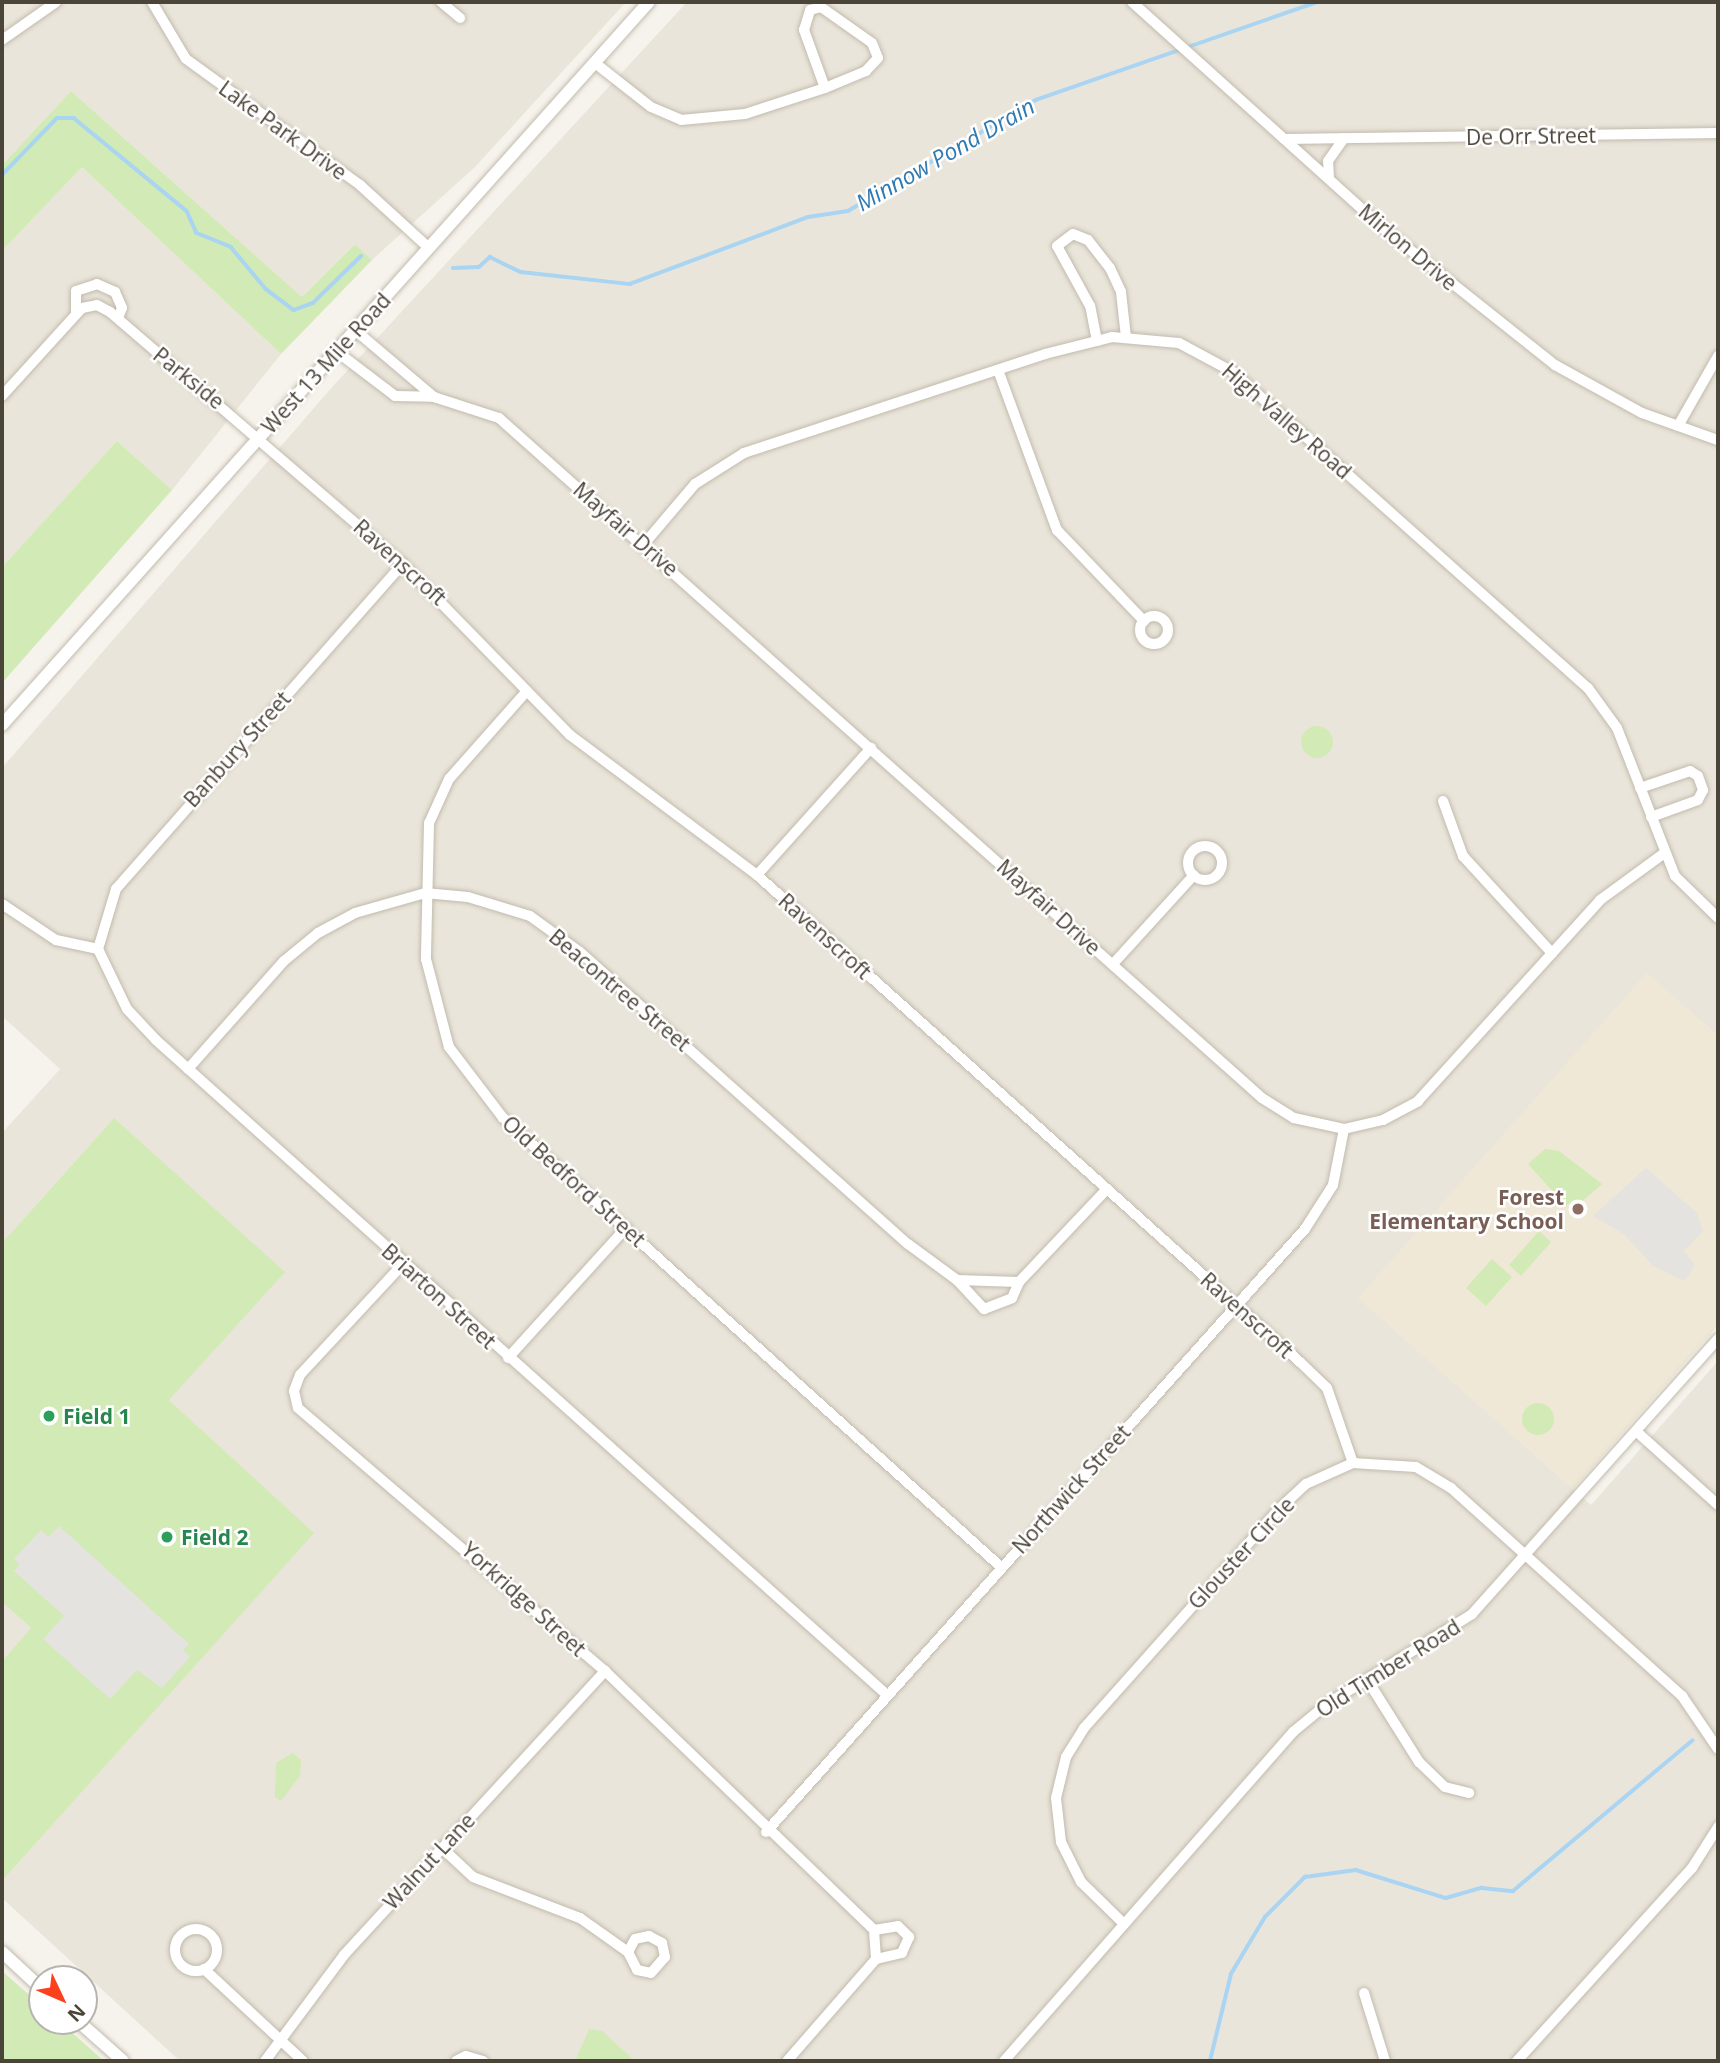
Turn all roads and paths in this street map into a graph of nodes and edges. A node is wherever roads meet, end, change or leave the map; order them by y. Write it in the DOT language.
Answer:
graph roads {
  1 [pos="56,2"];
  2 [pos="152,2"];
  3 [pos="441,2"];
  4 [pos="649,2"];
  5 [pos="1132,2"];
  6 [pos="460,18"];
  7 [pos="2,40"];
  8 [pos="595,63"];
  9 [pos="825,88"];
  10 [pos="1718,133"];
  11 [pos="1344,138"];
  12 [pos="1284,139"];
  13 [pos="1329,179"];
  14 [pos="429,248"];
  15 [pos="76,313"];
  16 [pos="118,318"];
  17 [pos="355,330"];
  18 [pos="1126,337"];
  19 [pos="1097,341"];
  20 [pos="336,351"];
  21 [pos="1718,356"];
  22 [pos="998,370"];
  23 [pos="2,396"];
  24 [pos="434,397"];
  25 [pos="1678,426"];
  26 [pos="261,436"];
  27 [pos="1718,440"];
  28 [pos="644,544"];
  29 [pos="403,564"];
  30 [pos="1144,621"];
  31 [pos="526,692"];
  32 [pos="2,725"];
  33 [pos="871,748"];
  34 [pos="1640,788"];
  35 [pos="1443,801"];
  36 [pos="1651,817"];
  37 [pos="1663,854"];
  38 [pos="757,875"];
  39 [pos="1194,875"];
  40 [pos="425,894"];
  41 [pos="2,904"];
  42 [pos="1718,918"];
  43 [pos="98,949"];
  44 [pos="1552,953"];
  45 [pos="1113,964"];
  46 [pos="188,1069"];
  47 [pos="1344,1129"];
  48 [pos="1106,1190"];
  49 [pos="626,1228"];
  50 [pos="403,1264"];
  51 [pos="957,1280"];
  52 [pos="1019,1282"];
  53 [pos="1236,1305"];
  54 [pos="1718,1339"];
  55 [pos="508,1358"];
  56 [pos="1637,1432"];
  57 [pos="1353,1463"];
  58 [pos="1718,1505"];
  59 [pos="1528,1556"];
  60 [pos="1001,1567"];
  61 [pos="605,1671"];
  62 [pos="1368,1681"];
  63 [pos="887,1695"];
  64 [pos="1718,1749"];
  65 [pos="1469,1793"];
  66 [pos="1718,1827"];
  67 [pos="766,1832"];
  68 [pos="442,1848"];
  69 [pos="1122,1922"];
  70 [pos="874,1930"];
  71 [pos="2,1952"];
  72 [pos="628,1952"];
  73 [pos="876,1959"];
  74 [pos="204,1969"];
  75 [pos="28,1976"];
  76 [pos="1363,1993"];
  77 [pos="93,2035"];
  78 [pos="278,2040"];
  79 [pos="122,2061"];
  80 [pos="265,2061"];
  81 [pos="303,2061"];
  82 [pos="456,2061"];
  83 [pos="483,2061"];
  84 [pos="787,2061"];
  85 [pos="1004,2061"];
  86 [pos="1385,2061"];
  87 [pos="1517,2061"];
  1 -- 7 [label="street"];
  2 -- 14 [label="street, Lake Park Drive"];
  3 -- 6 [label="street"];
  4 -- 8 [label="street, West 13 Mile Road"];
  5 -- 12 [label="street, Mirlon Drive"];
  8 -- 9 [label="street"];
  8 -- 14 [label="street, West 13 Mile Road"];
  9 -- 9 [label="street"];
  10 -- 11 [label="street, De Orr Street"];
  11 -- 12 [label="street, De Orr Street"];
  11 -- 13 [label="street"];
  12 -- 13 [label="street, Mirlon Drive"];
  13 -- 25 [label="street, Mirlon Drive"];
  14 -- 17 [label="street, West 13 Mile Road"];
  15 -- 16 [label="street, Parkside"];
  15 -- 16 [label="street"];
  15 -- 23 [label="street"];
  16 -- 26 [label="street, Parkside"];
  17 -- 20 [label="street, West 13 Mile Road"];
  17 -- 24 [label="street, Mayfair Drive"];
  18 -- 19 [label="street, High Valley Road"];
  18 -- 19 [label="street"];
  18 -- 34 [label="street, High Valley Road"];
  19 -- 22 [label="street, High Valley Road"];
  20 -- 24 [label="street, Mayfair Drive"];
  20 -- 26 [label="street, West 13 Mile Road"];
  21 -- 25 [label="street"];
  22 -- 28 [label="street, High Valley Road"];
  22 -- 30 [label="street"];
  24 -- 28 [label="street, Mayfair Drive"];
  25 -- 27 [label="street, Mirlon Drive"];
  26 -- 29 [label="street, Ravenscroft"];
  26 -- 32 [label="street, West 13 Mile Road"];
  28 -- 33 [label="street, Mayfair Drive"];
  29 -- 31 [label="street, Ravenscroft"];
  29 -- 43 [label="street, Banbury Street"];
  31 -- 38 [label="street, Ravenscroft"];
  31 -- 40 [label="street, Old Bedford Street"];
  33 -- 38 [label="street"];
  33 -- 45 [label="street, Mayfair Drive"];
  34 -- 36 [label="street, High Valley Road"];
  34 -- 36 [label="street"];
  35 -- 44 [label="street"];
  36 -- 37 [label="street, High Valley Road"];
  37 -- 42 [label="street, High Valley Road"];
  37 -- 44 [label="street, Mayfair Drive"];
  38 -- 48 [label="street, Ravenscroft"];
  39 -- 45 [label="street"];
  40 -- 46 [label="street, Beacontree Street"];
  40 -- 49 [label="street, Old Bedford Street"];
  40 -- 51 [label="street, Beacontree Street"];
  41 -- 43 [label="street"];
  43 -- 46 [label="street, Briarton Street"];
  44 -- 47 [label="street, Mayfair Drive"];
  45 -- 47 [label="street, Mayfair Drive"];
  46 -- 50 [label="street, Briarton Street"];
  47 -- 53 [label="street, Northwick Street"];
  48 -- 52 [label="street, Beacontree Street"];
  48 -- 53 [label="street, Ravenscroft"];
  49 -- 55 [label="street"];
  49 -- 60 [label="street, Old Bedford Street"];
  50 -- 55 [label="street, Briarton Street"];
  50 -- 61 [label="street, Yorkridge Street"];
  51 -- 52 [label="street"];
  51 -- 52 [label="street, Beacontree Street"];
  53 -- 57 [label="street, Ravenscroft"];
  53 -- 60 [label="street, Northwick Street"];
  54 -- 56 [label="street, Old Timber Road"];
  55 -- 63 [label="street, Briarton Street"];
  56 -- 58 [label="street"];
  56 -- 59 [label="street, Old Timber Road"];
  57 -- 59 [label="street, Glouster Circle"];
  57 -- 69 [label="street, Glouster Circle"];
  59 -- 62 [label="street, Old Timber Road"];
  59 -- 64 [label="street, Glouster Circle"];
  60 -- 63 [label="street, Northwick Street"];
  61 -- 67 [label="street, Yorkridge Street"];
  61 -- 68 [label="street, Walnut Lane"];
  62 -- 65 [label="street"];
  62 -- 69 [label="street, Old Timber Road"];
  63 -- 67 [label="street, Northwick Street"];
  66 -- 87 [label="street"];
  67 -- 70 [label="street, Yorkridge Street"];
  68 -- 72 [label="street"];
  68 -- 78 [label="street, Walnut Lane"];
  69 -- 85 [label="street, Old Timber Road"];
  70 -- 73 [label="street"];
  70 -- 73 [label="street"];
  71 -- 75 [label="street"];
  73 -- 84 [label="street"];
  74 -- 74 [label="street"];
  74 -- 78 [label="street"];
  76 -- 86 [label="street"];
  77 -- 79 [label="street"];
  78 -- 80 [label="street, Walnut Lane"];
  78 -- 81 [label="street"];
  82 -- 83 [label="street"];
}
